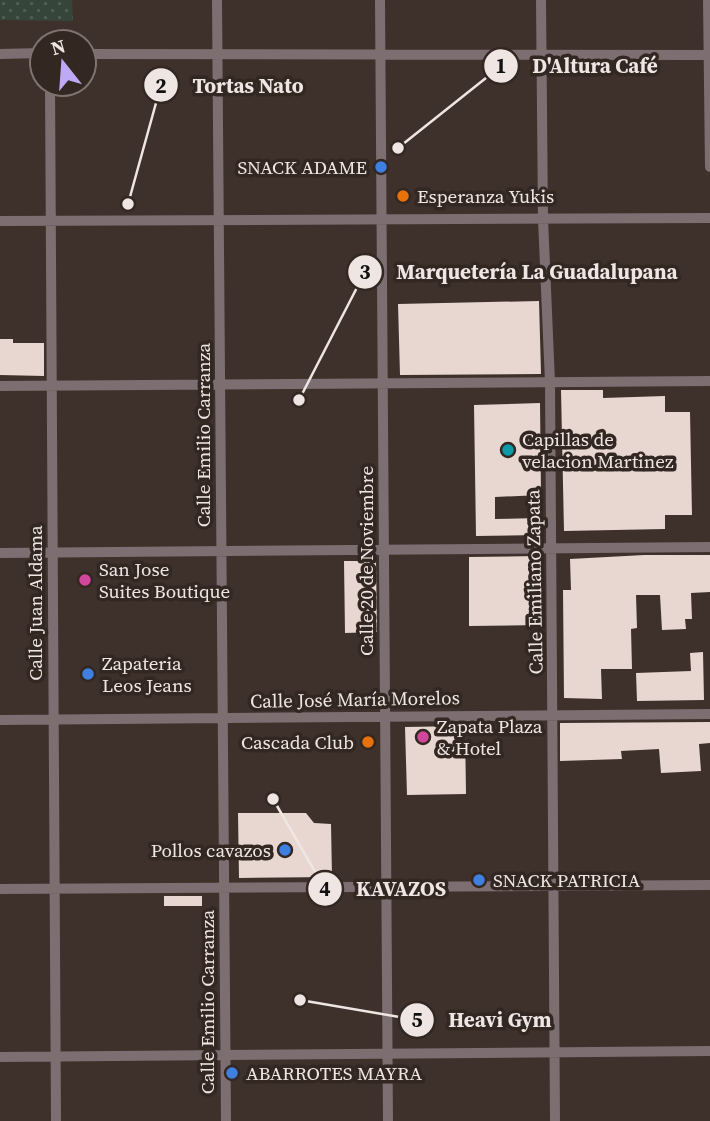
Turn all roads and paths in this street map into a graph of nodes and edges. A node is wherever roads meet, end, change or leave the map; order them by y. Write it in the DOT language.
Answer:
graph roads {
  1 [pos="217,0"];
  2 [pos="380,0"];
  3 [pos="541,0"];
  4 [pos="709,0"];
  5 [pos="28,53"];
  6 [pos="0,54"];
  7 [pos="98,54"];
  8 [pos="218,55"];
  9 [pos="380,55"];
  10 [pos="541,55"];
  11 [pos="709,55"];
  12 [pos="50,98"];
  13 [pos="710,167"];
  14 [pos="710,218"];
  15 [pos="382,219"];
  16 [pos="543,219"];
  17 [pos="219,220"];
  18 [pos="0,221"];
  19 [pos="51,221"];
  20 [pos="710,381"];
  21 [pos="550,382"];
  22 [pos="383,383"];
  23 [pos="220,385"];
  24 [pos="0,386"];
  25 [pos="52,386"];
  26 [pos="710,547"];
  27 [pos="551,548"];
  28 [pos="384,550"];
  29 [pos="221,551"];
  30 [pos="53,552"];
  31 [pos="0,553"];
  32 [pos="710,714"];
  33 [pos="553,715"];
  34 [pos="385,717"];
  35 [pos="223,718"];
  36 [pos="53,719"];
  37 [pos="0,720"];
  38 [pos="710,885"];
  39 [pos="555,886"];
  40 [pos="387,887"];
  41 [pos="224,888"];
  42 [pos="0,889"];
  43 [pos="54,889"];
  44 [pos="710,1051"];
  45 [pos="554,1052"];
  46 [pos="388,1054"];
  47 [pos="225,1055"];
  48 [pos="55,1056"];
  49 [pos="0,1057"];
  50 [pos="56,1121"];
  51 [pos="226,1121"];
  52 [pos="388,1121"];
  53 [pos="555,1121"];
  1 -- 8 [label="street, Calle Emilio Carranza"];
  2 -- 9 [label="street, Calle 20 de Noviembre"];
  3 -- 10 [label="street, Calle Emiliano Zapata"];
  4 -- 11 [label="street"];
  5 -- 6 [label="street"];
  7 -- 8 [label="street"];
  8 -- 9 [label="street"];
  8 -- 17 [label="street, Calle Emilio Carranza"];
  9 -- 10 [label="street"];
  9 -- 15 [label="street, Calle 20 de Noviembre"];
  10 -- 11 [label="street"];
  10 -- 16 [label="street, Calle Emiliano Zapata"];
  11 -- 13 [label="street"];
  12 -- 19 [label="street, Calle Juan Aldama"];
  14 -- 16 [label="street"];
  15 -- 16 [label="street"];
  15 -- 17 [label="street"];
  15 -- 22 [label="street, Calle 20 de Noviembre"];
  16 -- 21 [label="street, Calle Emiliano Zapata"];
  17 -- 19 [label="street"];
  17 -- 23 [label="street, Calle Emilio Carranza"];
  18 -- 19 [label="street"];
  19 -- 25 [label="street, Calle Juan Aldama"];
  20 -- 21 [label="street"];
  21 -- 22 [label="street"];
  21 -- 27 [label="street, Calle Emiliano Zapata"];
  22 -- 23 [label="street"];
  22 -- 28 [label="street, Calle 20 de Noviembre"];
  23 -- 25 [label="street"];
  23 -- 29 [label="street, Calle Emilio Carranza"];
  24 -- 25 [label="street"];
  25 -- 30 [label="street, Calle Juan Aldama"];
  26 -- 27 [label="street"];
  27 -- 28 [label="street"];
  27 -- 33 [label="street, Calle Emiliano Zapata"];
  28 -- 29 [label="street"];
  28 -- 34 [label="street, Calle 20 de Noviembre"];
  29 -- 30 [label="street"];
  29 -- 35 [label="street, Calle Emilio Carranza"];
  30 -- 31 [label="street"];
  30 -- 36 [label="street, Calle Juan Aldama"];
  32 -- 33 [label="street, Calle José María Morelos"];
  33 -- 34 [label="street, Calle José María Morelos"];
  33 -- 39 [label="street, Calle Emiliano Zapata"];
  34 -- 35 [label="street, Calle José María Morelos"];
  34 -- 40 [label="street, Calle 20 de Noviembre"];
  35 -- 36 [label="street, Calle José María Morelos"];
  35 -- 41 [label="street, Calle Emilio Carranza"];
  36 -- 37 [label="street, Calle José María Morelos"];
  36 -- 43 [label="street, Calle Juan Aldama"];
  38 -- 39 [label="street"];
  39 -- 40 [label="street"];
  39 -- 45 [label="street, Calle Emiliano Zapata"];
  40 -- 41 [label="street"];
  40 -- 46 [label="street, Calle 20 de Noviembre"];
  41 -- 43 [label="street"];
  41 -- 47 [label="street, Calle Emilio Carranza"];
  42 -- 43 [label="street"];
  43 -- 48 [label="street, Calle Juan Aldama"];
  44 -- 45 [label="street"];
  45 -- 46 [label="street"];
  45 -- 53 [label="street, Calle Emiliano Zapata"];
  46 -- 47 [label="street"];
  46 -- 52 [label="street, Calle 20 de Noviembre"];
  47 -- 48 [label="street"];
  47 -- 51 [label="street, Calle Emilio Carranza"];
  48 -- 49 [label="street"];
  48 -- 50 [label="street, Calle Juan Aldama"];
}
